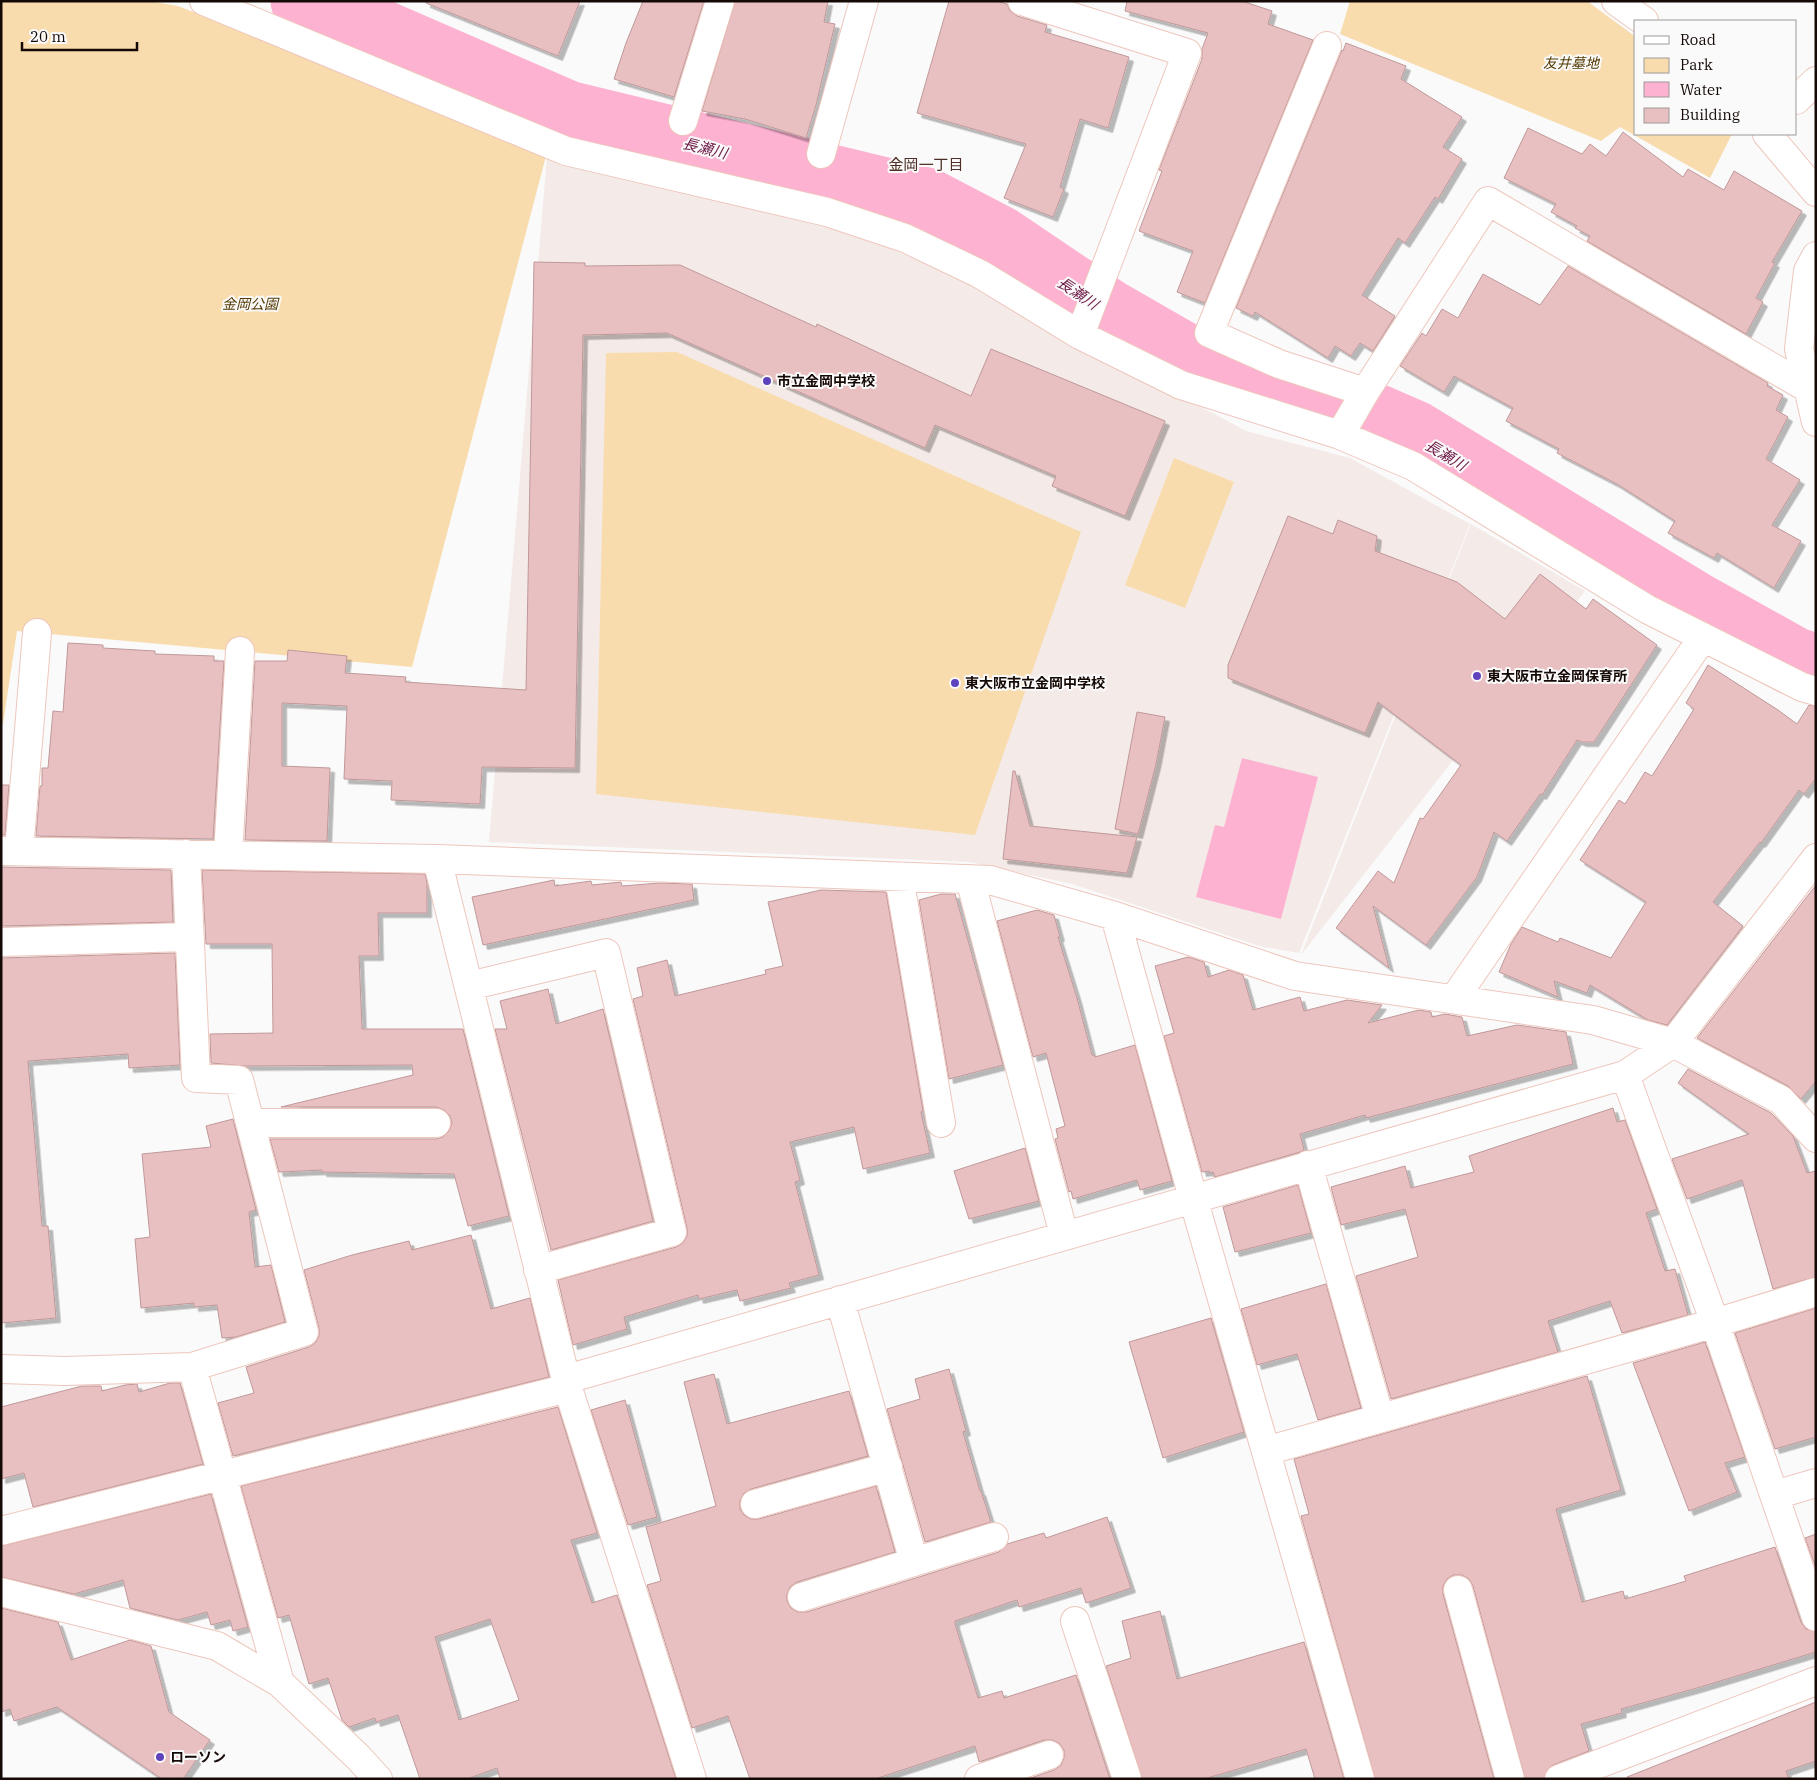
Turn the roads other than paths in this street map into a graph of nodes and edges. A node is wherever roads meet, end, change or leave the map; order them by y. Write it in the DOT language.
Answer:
graph roads {
  1 [pos="204,1"];
  2 [pos="720,1"];
  3 [pos="864,1"];
  4 [pos="1022,1"];
  5 [pos="1616,1"];
  6 [pos="1643,20"];
  7 [pos="1327,46"];
  8 [pos="1816,81"];
  9 [pos="1797,99"];
  10 [pos="683,121"];
  11 [pos="1768,135"];
  12 [pos="821,154"];
  13 [pos="1816,192"];
  14 [pos="1816,256"];
  15 [pos="1084,326"];
  16 [pos="1808,389"];
  17 [pos="1353,412"];
  18 [pos="1816,422"];
  19 [pos="37,633"];
  20 [pos="1703,637"];
  21 [pos="240,651"];
  22 [pos="1816,691"];
  23 [pos="10,851"];
  24 [pos="186,854"];
  25 [pos="228,855"];
  26 [pos="1816,858"];
  27 [pos="437,859"];
  28 [pos="900,877"];
  29 [pos="970,879"];
  30 [pos="1115,916"];
  31 [pos="189,937"];
  32 [pos="1,942"];
  33 [pos="468,986"];
  34 [pos="1454,999"];
  35 [pos="1672,1043"];
  36 [pos="1625,1075"];
  37 [pos="436,1122"];
  38 [pos="250,1123"];
  39 [pos="941,1123"];
  40 [pos="1816,1138"];
  41 [pos="1308,1165"];
  42 [pos="1193,1198"];
  43 [pos="1064,1235"];
  44 [pos="538,1270"];
  45 [pos="1816,1292"];
  46 [pos="840,1300"];
  47 [pos="1715,1323"];
  48 [pos="192,1367"];
  49 [pos="1,1368"];
  50 [pos="568,1388"];
  51 [pos="1380,1418"];
  52 [pos="1266,1451"];
  53 [pos="888,1467"];
  54 [pos="223,1474"];
  55 [pos="1816,1483"];
  56 [pos="1775,1495"];
  57 [pos="755,1504"];
  58 [pos="1,1531"];
  59 [pos="994,1537"];
  60 [pos="914,1562"];
  61 [pos="1458,1590"];
  62 [pos="1,1592"];
  63 [pos="802,1597"];
  64 [pos="1816,1617"];
  65 [pos="1076,1621"];
  66 [pos="1816,1681"];
  67 [pos="280,1683"];
  68 [pos="1048,1755"];
  69 [pos="981,1778"];
  70 [pos="378,1779"];
  71 [pos="692,1779"];
  72 [pos="1127,1779"];
  73 [pos="1360,1779"];
  74 [pos="1510,1779"];
  75 [pos="1559,1779"];
  1 -- 15 [label="street"];
  2 -- 10 [label="street"];
  3 -- 12 [label="street"];
  4 -- 15 [label="street"];
  5 -- 6 [label="street"];
  7 -- 17 [label="street"];
  8 -- 9 [label="street"];
  11 -- 13 [label="street"];
  14 -- 16 [label="street"];
  15 -- 17 [label="street"];
  16 -- 17 [label="street"];
  16 -- 18 [label="street"];
  17 -- 20 [label="street"];
  19 -- 23 [label="street"];
  20 -- 22 [label="street"];
  20 -- 34 [label="street"];
  21 -- 25 [label="street"];
  23 -- 24 [label="street"];
  24 -- 25 [label="street"];
  24 -- 31 [label="street"];
  25 -- 27 [label="street"];
  26 -- 35 [label="street"];
  27 -- 28 [label="street"];
  27 -- 33 [label="street"];
  28 -- 29 [label="street"];
  28 -- 39 [label="street"];
  29 -- 30 [label="street"];
  29 -- 43 [label="street"];
  30 -- 34 [label="street"];
  30 -- 42 [label="street"];
  31 -- 32 [label="street"];
  31 -- 38 [label="street"];
  33 -- 44 [label="street"];
  33 -- 44 [label="street"];
  34 -- 35 [label="street"];
  35 -- 36 [label="street"];
  35 -- 40 [label="street"];
  36 -- 41 [label="street"];
  36 -- 47 [label="street"];
  37 -- 38 [label="street"];
  38 -- 48 [label="street"];
  41 -- 42 [label="street"];
  41 -- 51 [label="street"];
  42 -- 43 [label="street"];
  42 -- 52 [label="street"];
  43 -- 46 [label="street"];
  44 -- 50 [label="street"];
  45 -- 47 [label="street"];
  46 -- 50 [label="street"];
  46 -- 53 [label="street"];
  47 -- 51 [label="street"];
  47 -- 56 [label="street"];
  48 -- 49 [label="street"];
  48 -- 54 [label="street"];
  50 -- 54 [label="street"];
  50 -- 71 [label="street"];
  51 -- 52 [label="street"];
  52 -- 73 [label="street"];
  53 -- 57 [label="street"];
  53 -- 60 [label="street"];
  54 -- 58 [label="street"];
  54 -- 67 [label="street"];
  55 -- 56 [label="street"];
  56 -- 64 [label="street"];
  59 -- 60 [label="street"];
  60 -- 63 [label="street"];
  61 -- 74 [label="street"];
  62 -- 67 [label="street"];
  65 -- 72 [label="street"];
  66 -- 75 [label="street"];
  67 -- 70 [label="street"];
  68 -- 69 [label="street"];
}
